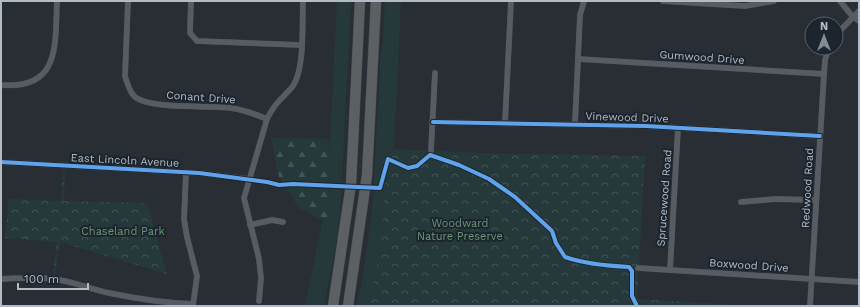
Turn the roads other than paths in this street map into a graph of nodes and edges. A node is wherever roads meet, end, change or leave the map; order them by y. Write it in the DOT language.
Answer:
graph roads {
  1 [pos="57,1"];
  2 [pos="128,1"];
  3 [pos="190,1"];
  4 [pos="303,1"];
  5 [pos="360,1"];
  6 [pos="376,1"];
  7 [pos="511,1"];
  8 [pos="584,1"];
  9 [pos="663,1"];
  10 [pos="774,1"];
  11 [pos="840,1"];
  12 [pos="859,11"];
  13 [pos="853,17"];
  14 [pos="859,21"];
  15 [pos="844,27"];
  16 [pos="301,45"];
  17 [pos="826,56"];
  18 [pos="578,59"];
  19 [pos="435,73"];
  20 [pos="824,74"];
  21 [pos="1,85"];
  22 [pos="267,119"];
  23 [pos="433,122"];
  24 [pos="505,123"];
  25 [pos="575,124"];
  26 [pos="678,128"];
  27 [pos="820,136"];
  28 [pos="431,150"];
  29 [pos="1,162"];
  30 [pos="186,172"];
  31 [pos="248,179"];
  32 [pos="816,200"];
  33 [pos="741,202"];
  34 [pos="283,222"];
  35 [pos="250,224"];
  36 [pos="638,268"];
  37 [pos="670,270"];
  38 [pos="1,279"];
  39 [pos="812,279"];
  40 [pos="859,282"];
  41 [pos="259,301"];
  42 [pos="193,305"];
  43 [pos="333,306"];
  44 [pos="348,306"];
  45 [pos="810,306"];
  1 -- 21 [label="street"];
  2 -- 22 [label="street, Conant Drive"];
  3 -- 16 [label="street"];
  4 -- 16 [label="street"];
  5 -- 43 [label="highway"];
  6 -- 44 [label="highway"];
  7 -- 24 [label="street"];
  8 -- 18 [label="street"];
  9 -- 10 [label="street"];
  11 -- 13 [label="street"];
  12 -- 13 [label="street"];
  13 -- 14 [label="street"];
  13 -- 15 [label="street"];
  16 -- 22 [label="street"];
  17 -- 20 [label="street, Redwood Road"];
  18 -- 20 [label="street, Gumwood Drive"];
  18 -- 25 [label="street"];
  19 -- 23 [label="street"];
  20 -- 27 [label="street, Redwood Road"];
  22 -- 31 [label="street"];
  23 -- 24 [label="street, Vinewood Drive"];
  23 -- 28 [label="street"];
  24 -- 25 [label="street, Vinewood Drive"];
  25 -- 26 [label="street, Vinewood Drive"];
  26 -- 27 [label="street, Vinewood Drive"];
  26 -- 37 [label="street, Sprucewood Road"];
  27 -- 32 [label="street, Redwood Road"];
  29 -- 30 [label="street, East Lincoln Avenue"];
  30 -- 31 [label="street, East Lincoln Avenue"];
  30 -- 42 [label="street"];
  31 -- 35 [label="street"];
  32 -- 33 [label="street"];
  32 -- 39 [label="street, Redwood Road"];
  34 -- 35 [label="street"];
  35 -- 41 [label="street"];
  36 -- 37 [label="street, Boxwood Drive"];
  37 -- 39 [label="street, Boxwood Drive"];
  38 -- 42 [label="street"];
  39 -- 40 [label="street, Boxwood Drive"];
  39 -- 45 [label="street, Redwood Road"];
}
